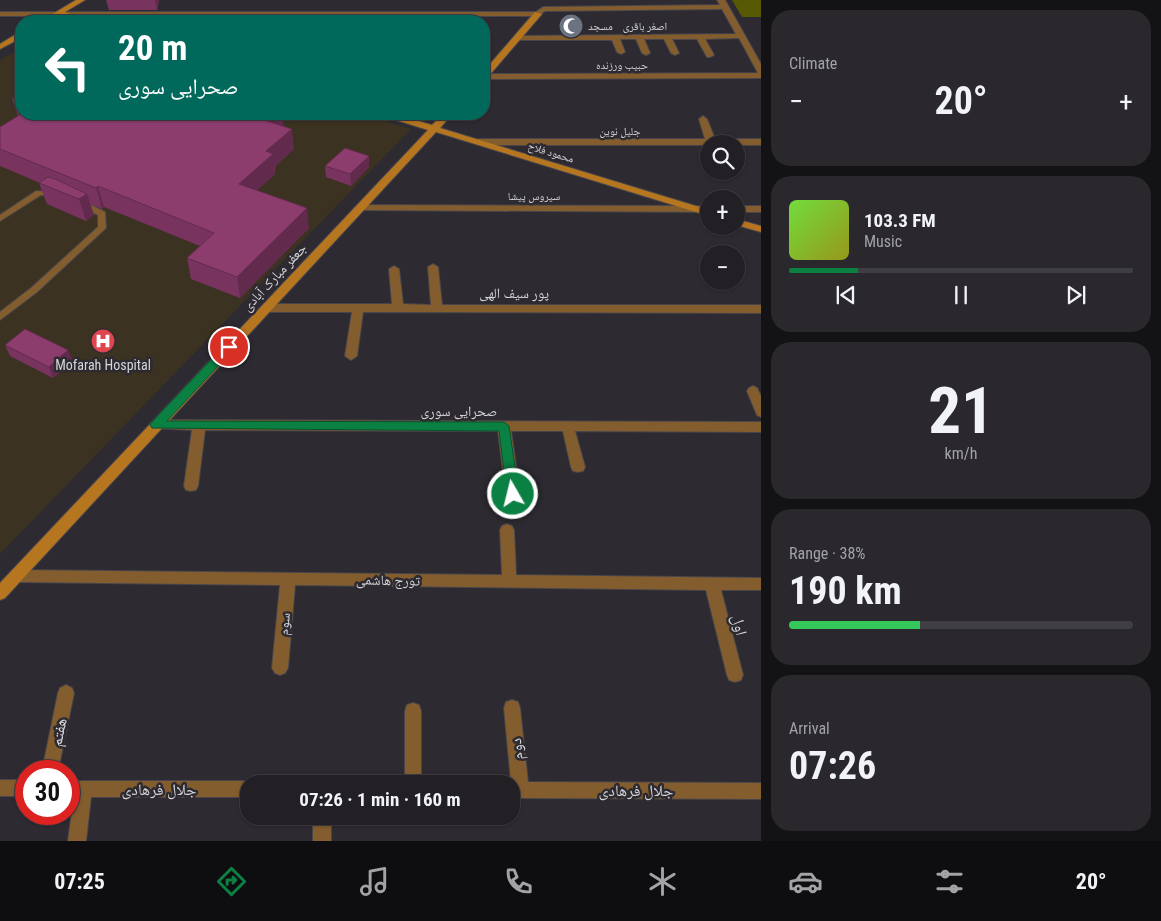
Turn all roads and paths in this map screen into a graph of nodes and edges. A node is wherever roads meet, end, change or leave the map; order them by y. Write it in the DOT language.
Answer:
graph roads {
  1 [pos="80,0"];
  2 [pos="540,0"];
  3 [pos="683,3"];
  4 [pos="722,3"];
  5 [pos="541,12"];
  6 [pos="59,13"];
  7 [pos="0,14"];
  8 [pos="55,15"];
  9 [pos="66,15"];
  10 [pos="700,36"];
  11 [pos="741,36"];
  12 [pos="615,37"];
  13 [pos="639,37"];
  14 [pos="667,37"];
  15 [pos="15,38"];
  16 [pos="518,38"];
  17 [pos="0,47"];
  18 [pos="621,52"];
  19 [pos="646,53"];
  20 [pos="675,53"];
  21 [pos="710,55"];
  22 [pos="490,70"];
  23 [pos="761,71"];
  24 [pos="761,75"];
  25 [pos="490,77"];
  26 [pos="703,119"];
  27 [pos="407,120"];
  28 [pos="442,120"];
  29 [pos="434,128"];
  30 [pos="709,135"];
  31 [pos="478,142"];
  32 [pos="700,142"];
  33 [pos="745,142"];
  34 [pos="761,142"];
  35 [pos="359,208"];
  36 [pos="694,209"];
  37 [pos="700,209"];
  38 [pos="745,209"];
  39 [pos="761,209"];
  40 [pos="700,211"];
  41 [pos="0,219"];
  42 [pos="745,225"];
  43 [pos="761,230"];
  44 [pos="433,267"];
  45 [pos="394,269"];
  46 [pos="266,308"];
  47 [pos="358,308"];
  48 [pos="398,308"];
  49 [pos="437,308"];
  50 [pos="761,309"];
  51 [pos="0,317"];
  52 [pos="351,356"];
  53 [pos="753,392"];
  54 [pos="761,412"];
  55 [pos="156,425"];
  56 [pos="199,426"];
  57 [pos="504,426"];
  58 [pos="568,427"];
  59 [pos="761,427"];
  60 [pos="578,467"];
  61 [pos="191,486"];
  62 [pos="513,494"];
  63 [pos="507,530"];
  64 [pos="16,576"];
  65 [pos="288,579"];
  66 [pos="509,581"];
  67 [pos="712,583"];
  68 [pos="761,584"];
  69 [pos="0,593"];
  70 [pos="280,668"];
  71 [pos="735,675"];
  72 [pos="66,693"];
  73 [pos="512,708"];
  74 [pos="413,712"];
  75 [pos="52,760"];
  76 [pos="413,775"];
  77 [pos="515,775"];
  78 [pos="0,788"];
  79 [pos="15,788"];
  80 [pos="80,789"];
  81 [pos="240,789"];
  82 [pos="520,790"];
  83 [pos="761,791"];
  84 [pos="77,825"];
  85 [pos="322,825"];
  86 [pos="77,841"];
  87 [pos="322,841"];
  1 -- 6 [label="street"];
  2 -- 5 [label="street"];
  3 -- 4 [label="street"];
  3 -- 5 [label="street"];
  4 -- 11 [label="street"];
  5 -- 6 [label="street"];
  5 -- 16 [label="street"];
  6 -- 7 [label="street"];
  6 -- 8 [label="street"];
  6 -- 9 [label="street"];
  10 -- 11 [label="street, اصغر باقری"];
  10 -- 14 [label="street, اصغر باقری"];
  10 -- 21 [label="street"];
  11 -- 23 [label="street"];
  12 -- 13 [label="street, اصغر باقری"];
  12 -- 16 [label="street, اصغر باقری"];
  12 -- 18 [label="street"];
  13 -- 14 [label="street, اصغر باقری"];
  13 -- 19 [label="street"];
  14 -- 20 [label="street"];
  15 -- 17 [label="street"];
  16 -- 22 [label="street"];
  24 -- 25 [label="street, حبیب ورزنده"];
  26 -- 30 [label="street"];
  27 -- 29 [label="street, محمود فلاح"];
  28 -- 29 [label="street, جعفر مبارک آبادی"];
  29 -- 31 [label="street, محمود فلاح"];
  29 -- 35 [label="street, جعفر مبارک آبادی"];
  31 -- 32 [label="street, جلیل نوین"];
  31 -- 36 [label="street, محمود فلاح"];
  33 -- 34 [label="street, جلیل نوین"];
  35 -- 36 [label="street, سیروس پیشا"];
  35 -- 46 [label="street, جعفر مبارک آبادی"];
  36 -- 37 [label="street, سیروس پیشا"];
  36 -- 40 [label="street, محمود فلاح"];
  38 -- 39 [label="street"];
  41 -- 51 [label="lane"];
  42 -- 43 [label="street"];
  44 -- 49 [label="street"];
  45 -- 48 [label="street"];
  46 -- 47 [label="street, پور سیف الهی"];
  46 -- 55 [label="street, جعفر مبارک آبادی"];
  47 -- 48 [label="street, پور سیف الهی"];
  47 -- 52 [label="street"];
  48 -- 49 [label="street, پور سیف الهی"];
  49 -- 50 [label="street, پور سیف الهی"];
  53 -- 54 [label="street"];
  55 -- 56 [label="street, صحرایی سوری"];
  55 -- 64 [label="street, جعفر مبارک آبادی"];
  56 -- 57 [label="street, صحرایی سوری"];
  56 -- 61 [label="street"];
  57 -- 58 [label="street, صحرایی سوری"];
  57 -- 62 [label="street"];
  58 -- 59 [label="street, صحرایی سوری"];
  58 -- 60 [label="street"];
  63 -- 66 [label="street"];
  64 -- 65 [label="street, تورج هاشمی"];
  64 -- 69 [label="street, جعفر مبارک آبادی"];
  65 -- 66 [label="street, تورج هاشمی"];
  65 -- 70 [label="street, سوم"];
  66 -- 67 [label="street, تورج هاشمی"];
  67 -- 68 [label="street, تورج هاشمی"];
  67 -- 71 [label="street, اول"];
  72 -- 75 [label="street, هفتم"];
  73 -- 77 [label="street, دوم"];
  74 -- 76 [label="street"];
  78 -- 79 [label="street"];
  80 -- 81 [label="street, جلال فرهادی"];
  82 -- 83 [label="street, جلال فرهادی"];
  84 -- 86 [label="street"];
  85 -- 87 [label="street"];
}
